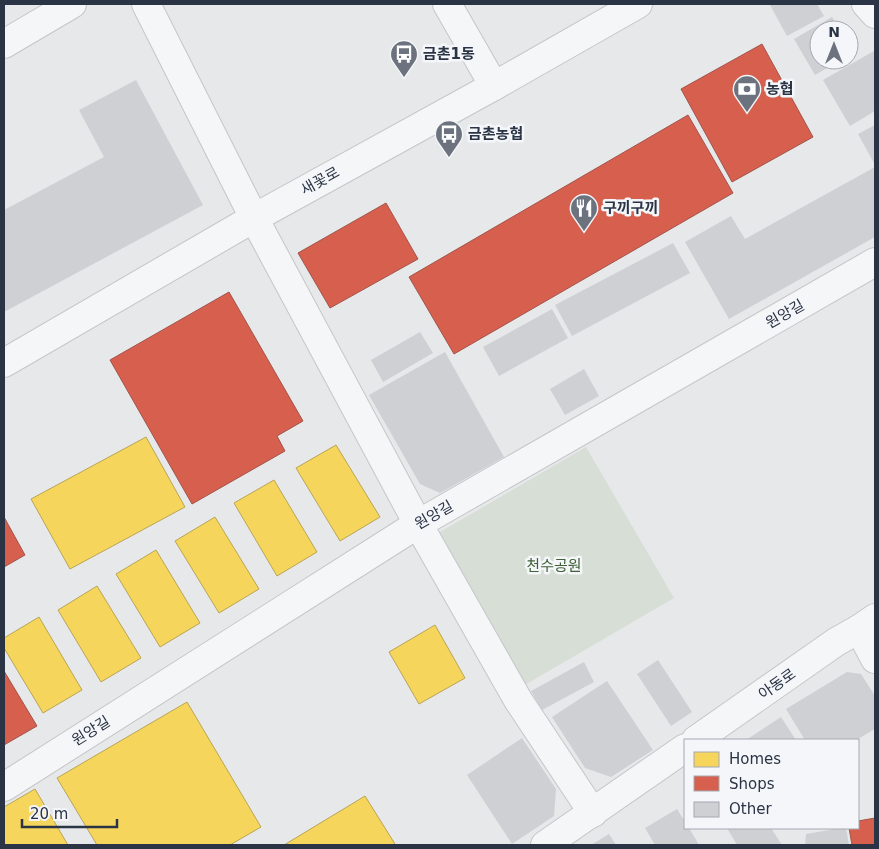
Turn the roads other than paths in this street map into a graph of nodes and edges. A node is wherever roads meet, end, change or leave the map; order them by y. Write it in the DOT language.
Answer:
graph roads {
  1 [pos="72,4"];
  2 [pos="146,4"];
  3 [pos="447,4"];
  4 [pos="638,4"];
  5 [pos="866,4"];
  6 [pos="875,14"];
  7 [pos="4,44"];
  8 [pos="494,86"];
  9 [pos="254,218"];
  10 [pos="875,262"];
  11 [pos="4,363"];
  12 [pos="418,524"];
  13 [pos="867,624"];
  14 [pos="875,659"];
  15 [pos="697,739"];
  16 [pos="684,749"];
  17 [pos="4,787"];
  18 [pos="593,813"];
  19 [pos="545,845"];
  1 -- 7 [label="street"];
  2 -- 9 [label="street"];
  3 -- 8 [label="street"];
  4 -- 8 [label="street, 새꽃로"];
  5 -- 6 [label="street"];
  8 -- 9 [label="street, 새꽃로"];
  9 -- 11 [label="street, 새꽃로"];
  9 -- 12 [label="street"];
  10 -- 12 [label="street, 원앙길"];
  12 -- 17 [label="street, 원앙길"];
  12 -- 18 [label="street"];
  13 -- 14 [label="street, 아동로"];
  13 -- 15 [label="street, 아동로"];
  16 -- 18 [label="street"];
  18 -- 19 [label="street"];
}
